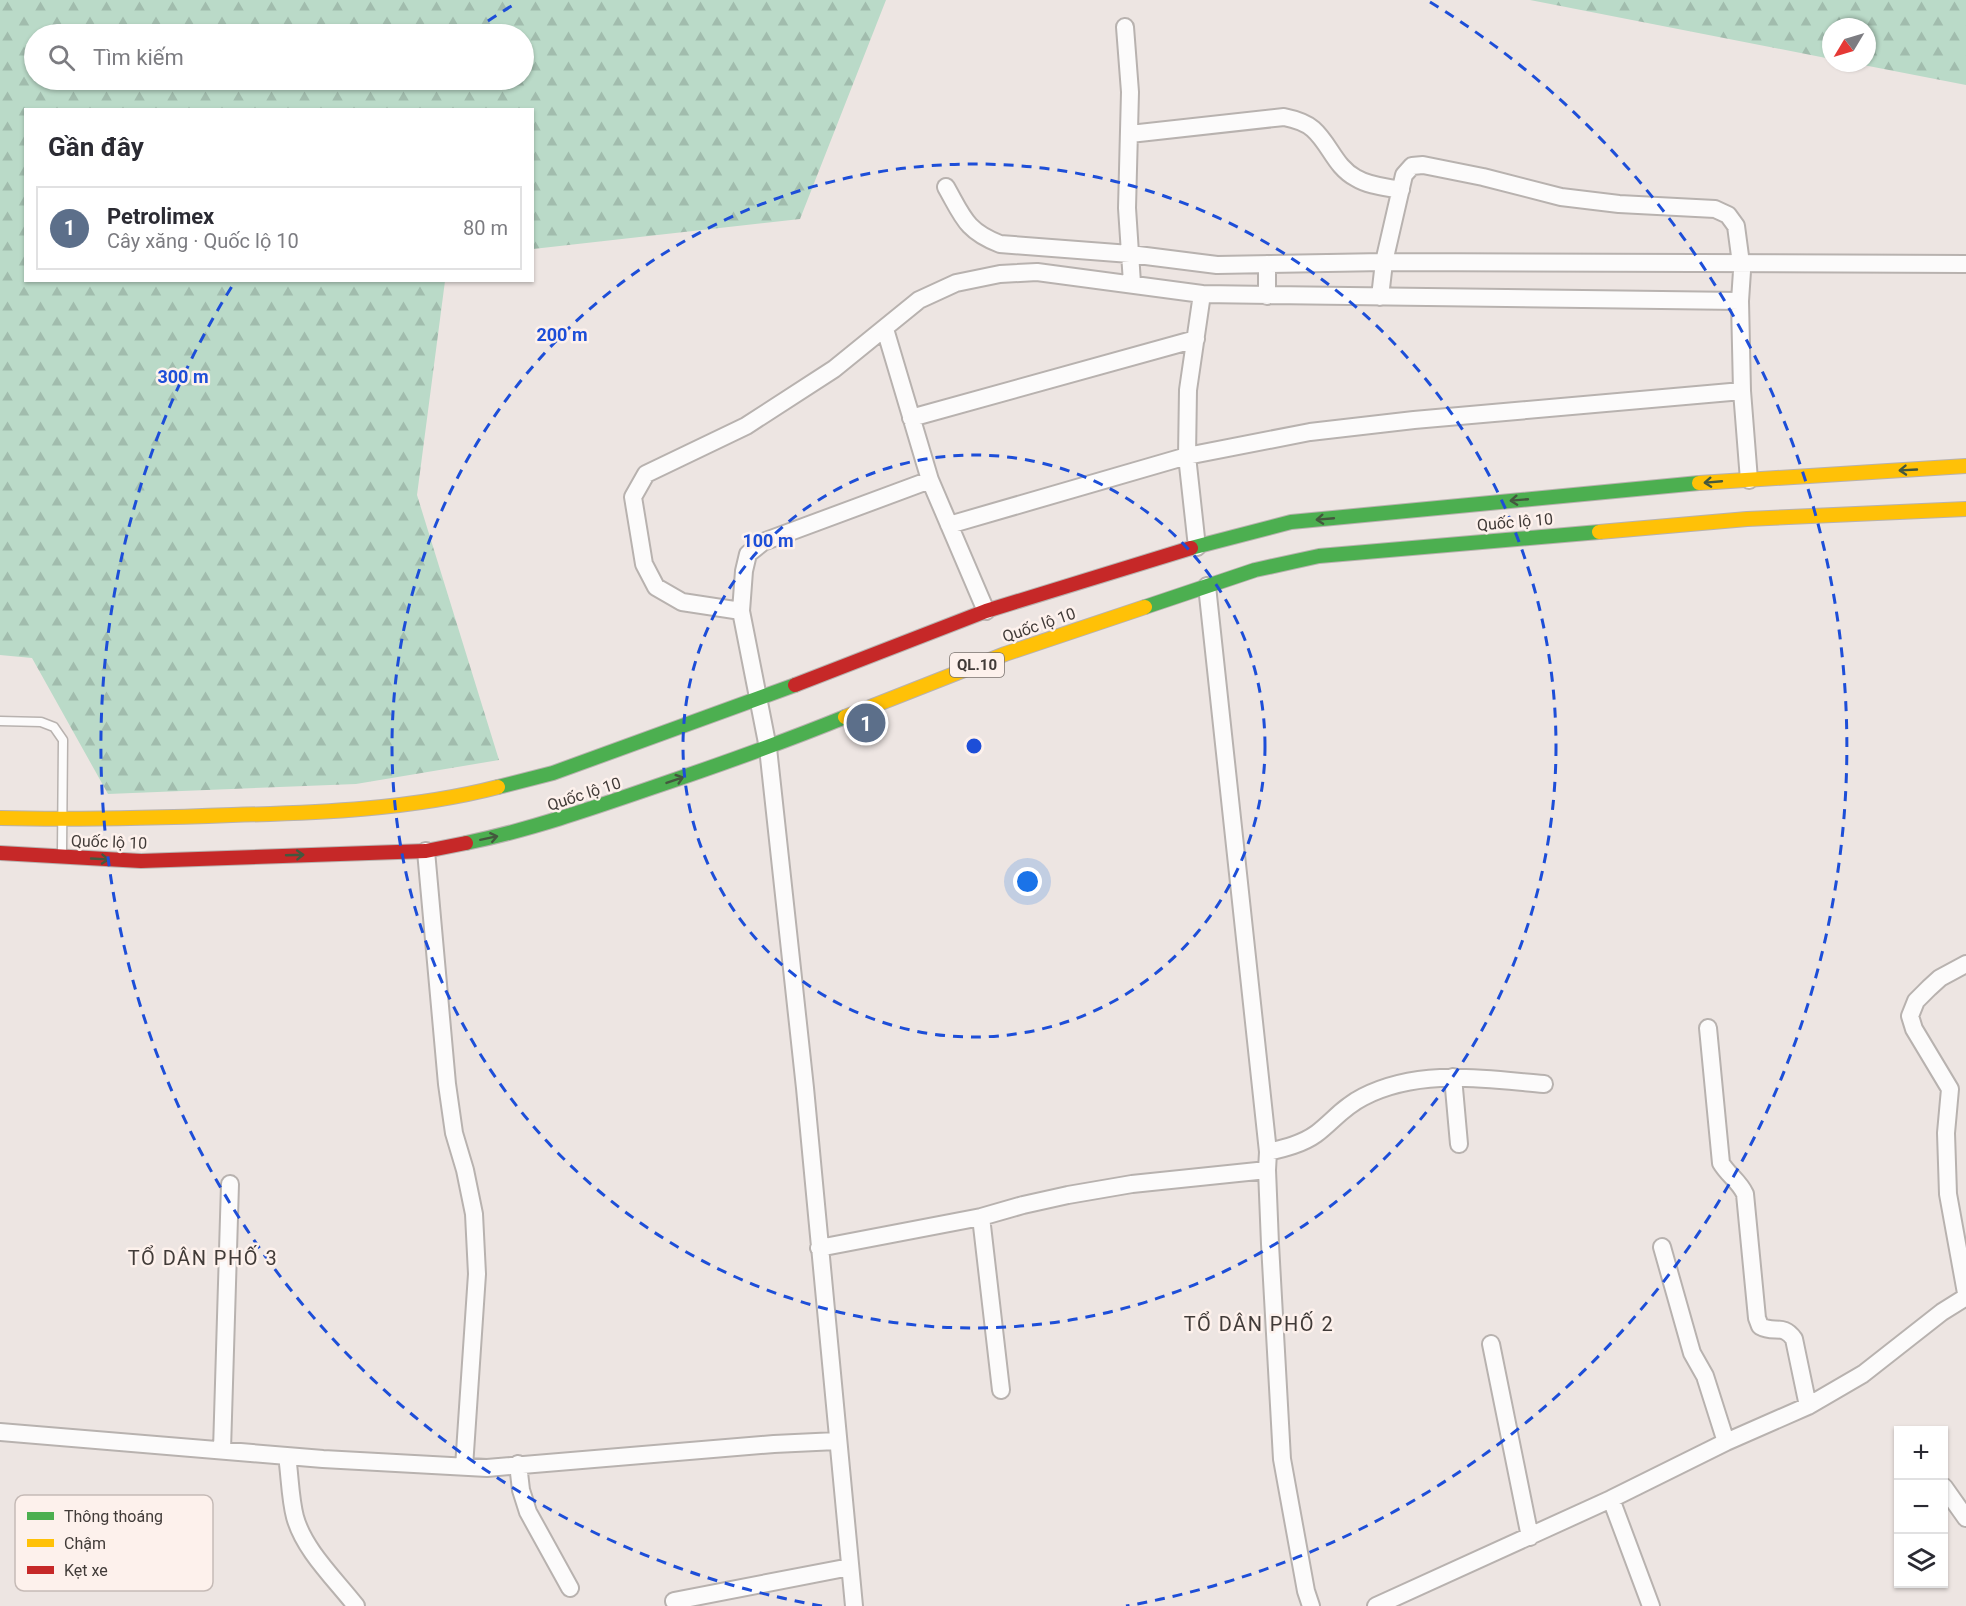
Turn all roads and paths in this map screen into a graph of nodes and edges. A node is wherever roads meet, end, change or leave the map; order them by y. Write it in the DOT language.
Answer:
graph roads {
  1 [pos="1125,27"];
  2 [pos="1130,134"];
  3 [pos="946,187"];
  4 [pos="1401,190"];
  5 [pos="1966,264"];
  6 [pos="1742,268"];
  7 [pos="1131,269"];
  8 [pos="1267,280"];
  9 [pos="1382,280"];
  10 [pos="1202,294"];
  11 [pos="1741,295"];
  12 [pos="885,329"];
  13 [pos="1196,339"];
  14 [pos="1742,390"];
  15 [pos="911,418"];
  16 [pos="1187,456"];
  17 [pos="1966,466"];
  18 [pos="930,480"];
  19 [pos="1749,480"];
  20 [pos="1966,509"];
  21 [pos="949,525"];
  22 [pos="1197,546"];
  23 [pos="1207,586"];
  24 [pos="741,611"];
  25 [pos="986,611"];
  26 [pos="758,699"];
  27 [pos="0,721"];
  28 [pos="768,748"];
  29 [pos="0,818"];
  30 [pos="62,819"];
  31 [pos="426,851"];
  32 [pos="0,853"];
  33 [pos="62,857"];
  34 [pos="1966,964"];
  35 [pos="1707,1028"];
  36 [pos="1453,1077"];
  37 [pos="1545,1084"];
  38 [pos="1459,1144"];
  39 [pos="1268,1152"];
  40 [pos="1267,1170"];
  41 [pos="230,1184"];
  42 [pos="981,1217"];
  43 [pos="1662,1247"];
  44 [pos="819,1248"];
  45 [pos="1966,1295"];
  46 [pos="1491,1344"];
  47 [pos="1001,1390"];
  48 [pos="1808,1406"];
  49 [pos="0,1432"];
  50 [pos="837,1441"];
  51 [pos="1726,1442"];
  52 [pos="222,1450"];
  53 [pos="287,1456"];
  54 [pos="518,1464"];
  55 [pos="464,1467"];
  56 [pos="1948,1493"];
  57 [pos="1611,1499"];
  58 [pos="1966,1518"];
  59 [pos="1530,1537"];
  60 [pos="850,1567"];
  61 [pos="570,1588"];
  62 [pos="674,1601"];
  63 [pos="356,1606"];
  64 [pos="854,1606"];
  65 [pos="1311,1606"];
  66 [pos="1376,1606"];
  67 [pos="1651,1606"];
  1 -- 2 [label="street"];
  2 -- 4 [label="street"];
  2 -- 7 [label="street"];
  3 -- 7 [label="street"];
  4 -- 6 [label="street"];
  4 -- 9 [label="street"];
  5 -- 6 [label="street"];
  6 -- 9 [label="street"];
  6 -- 11 [label="street"];
  7 -- 8 [label="street"];
  7 -- 10 [label="street"];
  7 -- 12 [label="street"];
  8 -- 9 [label="street"];
  8 -- 9 [label="street"];
  8 -- 10 [label="street"];
  9 -- 11 [label="street"];
  10 -- 13 [label="street"];
  11 -- 14 [label="street"];
  12 -- 15 [label="street"];
  12 -- 24 [label="street"];
  13 -- 15 [label="street"];
  13 -- 16 [label="street"];
  14 -- 16 [label="street"];
  14 -- 19 [label="street"];
  15 -- 18 [label="street"];
  16 -- 21 [label="street"];
  16 -- 22 [label="street"];
  17 -- 19 [label="highway, Quốc lộ 10, one-way"];
  18 -- 21 [label="street"];
  18 -- 24 [label="street"];
  19 -- 22 [label="highway, Quốc lộ 10, one-way"];
  20 -- 23 [label="highway, Quốc lộ 10 / QL.10"];
  21 -- 25 [label="street"];
  22 -- 25 [label="highway, Quốc lộ 10"];
  23 -- 28 [label="highway, Quốc lộ 10 / QL.10"];
  23 -- 39 [label="street"];
  24 -- 26 [label="street"];
  25 -- 26 [label="highway, Quốc lộ 10"];
  26 -- 28 [label="street"];
  26 -- 30 [label="highway, Quốc lộ 10"];
  27 -- 30 [label="lane"];
  31 -- 28 [label="highway, Quốc lộ 10 / QL.10, one-way"];
  28 -- 44 [label="street"];
  29 -- 30 [label="highway, Quốc lộ 10"];
  30 -- 33 [label="lane"];
  33 -- 31 [label="highway, Quốc lộ 10 / QL.10, one-way"];
  31 -- 55 [label="street"];
  32 -- 33 [label="highway, Quốc lộ 10 / QL.10"];
  34 -- 45 [label="street"];
  35 -- 48 [label="street"];
  36 -- 37 [label="street"];
  36 -- 38 [label="street"];
  36 -- 39 [label="street"];
  39 -- 40 [label="street"];
  40 -- 42 [label="street"];
  40 -- 65 [label="street"];
  41 -- 52 [label="street"];
  42 -- 44 [label="street"];
  42 -- 47 [label="street"];
  43 -- 51 [label="street"];
  44 -- 50 [label="street"];
  45 -- 48 [label="street"];
  46 -- 59 [label="street"];
  48 -- 51 [label="street"];
  49 -- 52 [label="street"];
  50 -- 54 [label="street"];
  50 -- 60 [label="street"];
  51 -- 57 [label="street"];
  52 -- 53 [label="street"];
  53 -- 55 [label="street"];
  53 -- 63 [label="street"];
  54 -- 55 [label="street"];
  54 -- 61 [label="street"];
  56 -- 58 [label="street"];
  57 -- 59 [label="street"];
  57 -- 67 [label="street"];
  59 -- 66 [label="street"];
  60 -- 62 [label="street"];
  60 -- 64 [label="street"];
}
